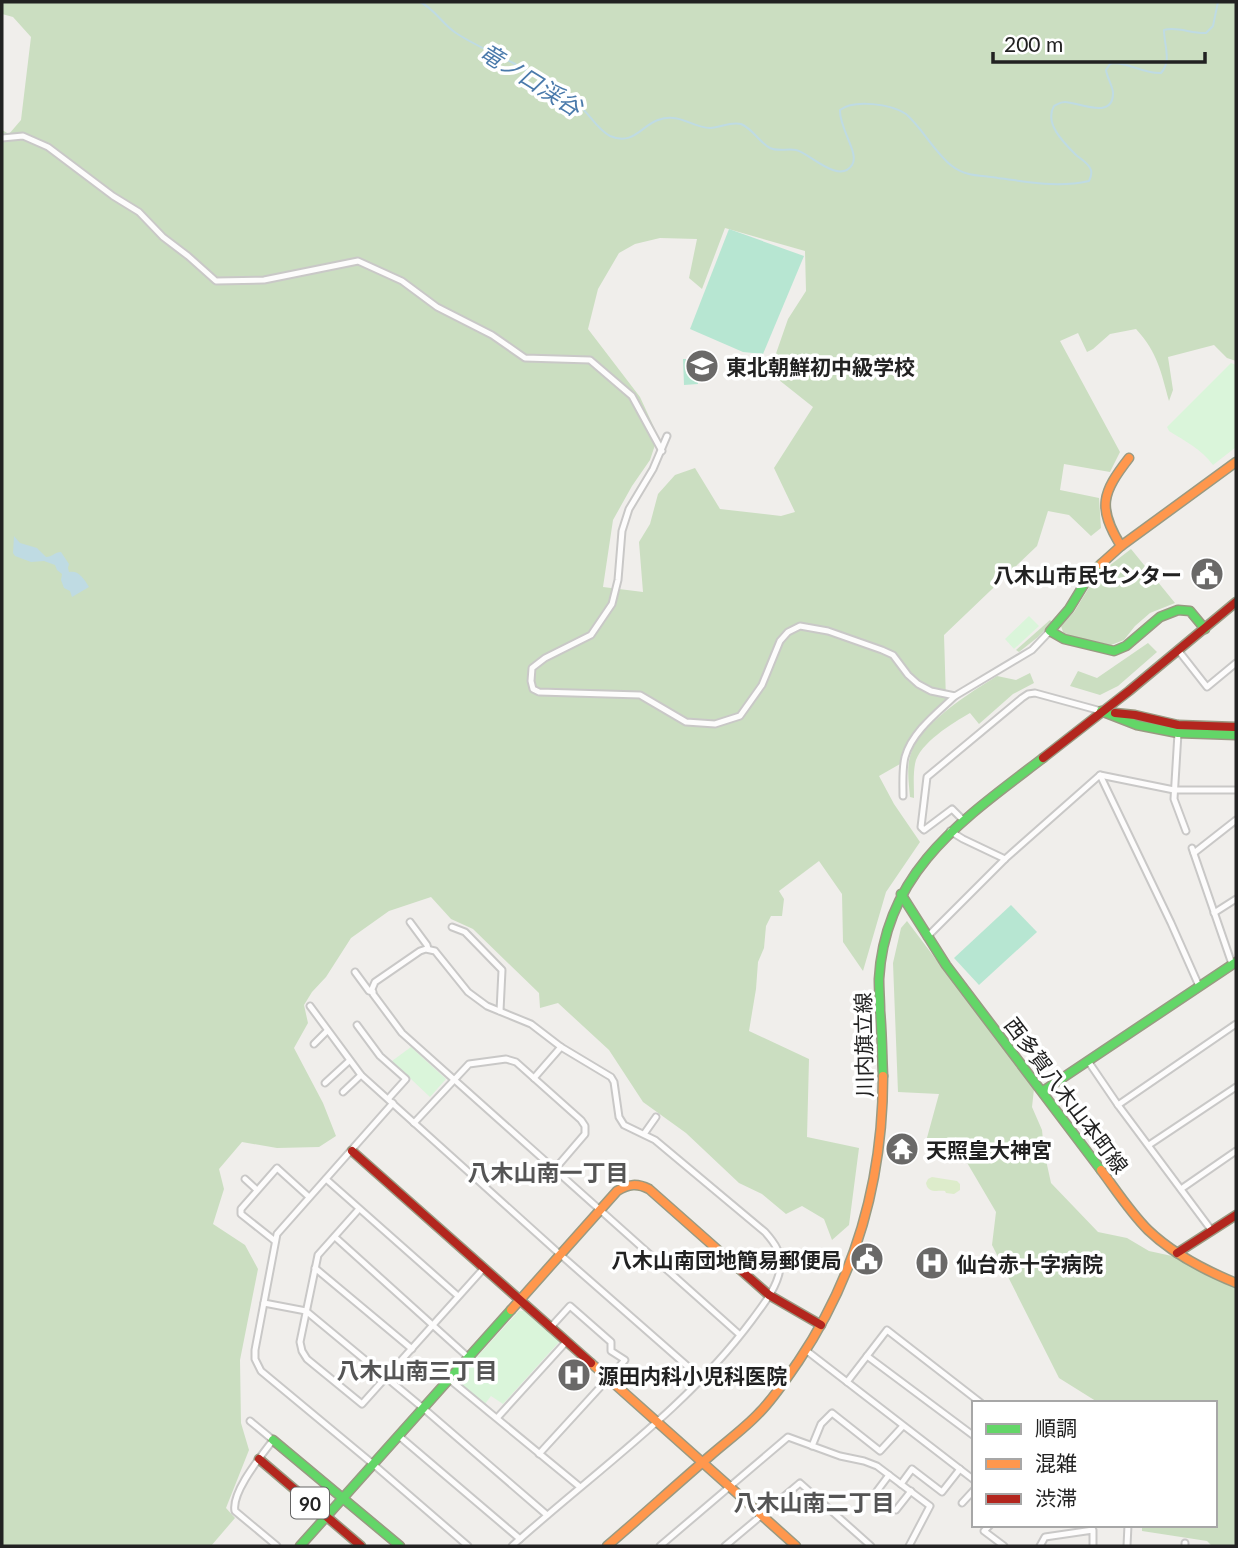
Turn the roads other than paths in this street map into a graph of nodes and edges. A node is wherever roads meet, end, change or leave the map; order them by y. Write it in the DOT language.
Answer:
graph roads {
  1 [pos="2,138"];
  2 [pos="667,436"];
  3 [pos="662,451"];
  4 [pos="1129,458"];
  5 [pos="1236,462"];
  6 [pos="1121,546"];
  7 [pos="1236,602"];
  8 [pos="1205,629"];
  9 [pos="1050,631"];
  10 [pos="1178,650"];
  11 [pos="1236,663"];
  12 [pos="955,696"];
  13 [pos="1101,711"];
  14 [pos="1236,727"];
  15 [pos="1178,733"];
  16 [pos="1236,735"];
  17 [pos="1100,775"];
  18 [pos="1174,790"];
  19 [pos="1236,790"];
  20 [pos="903,796"];
  21 [pos="962,820"];
  22 [pos="1236,820"];
  23 [pos="950,831"];
  24 [pos="1186,831"];
  25 [pos="1005,859"];
  26 [pos="901,894"];
  27 [pos="1236,899"];
  28 [pos="1214,913"];
  29 [pos="410,922"];
  30 [pos="452,927"];
  31 [pos="927,937"];
  32 [pos="428,949"];
  33 [pos="1235,966"];
  34 [pos="355,972"];
  35 [pos="1199,986"];
  36 [pos="373,992"];
  37 [pos="310,1006"];
  38 [pos="500,1011"];
  39 [pos="1236,1024"];
  40 [pos="357,1025"];
  41 [pos="327,1031"];
  42 [pos="314,1044"];
  43 [pos="561,1047"];
  44 [pos="349,1061"];
  45 [pos="1088,1062"];
  46 [pos="361,1075"];
  47 [pos="534,1078"];
  48 [pos="454,1080"];
  49 [pos="325,1083"];
  50 [pos="1236,1087"];
  51 [pos="1042,1091"];
  52 [pos="343,1092"];
  53 [pos="390,1101"];
  54 [pos="1118,1105"];
  55 [pos="656,1117"];
  56 [pos="414,1123"];
  57 [pos="644,1134"];
  58 [pos="1149,1145"];
  59 [pos="352,1151"];
  60 [pos="1236,1151"];
  61 [pos="555,1169"];
  62 [pos="245,1179"];
  63 [pos="326,1179"];
  64 [pos="1181,1189"];
  65 [pos="257,1190"];
  66 [pos="309,1197"];
  67 [pos="359,1209"];
  68 [pos="600,1210"];
  69 [pos="1236,1215"];
  70 [pos="1212,1231"];
  71 [pos="335,1237"];
  72 [pos="275,1241"];
  73 [pos="1177,1253"];
  74 [pos="559,1254"];
  75 [pos="315,1267"];
  76 [pos="484,1268"];
  77 [pos="1234,1280"];
  78 [pos="769,1295"];
  79 [pos="458,1296"];
  80 [pos="519,1300"];
  81 [pos="264,1303"];
  82 [pos="306,1311"];
  83 [pos="821,1325"];
  84 [pos="433,1326"];
  85 [pos="550,1328"];
  86 [pos="740,1335"];
  87 [pos="566,1342"];
  88 [pos="412,1349"];
  89 [pos="807,1351"];
  90 [pos="867,1356"];
  91 [pos="468,1357"];
  92 [pos="387,1377"];
  93 [pos="449,1379"];
  94 [pos="607,1379"];
  95 [pos="702,1379"];
  96 [pos="847,1382"];
  97 [pos="978,1401"];
  98 [pos="423,1408"];
  99 [pos="497,1419"];
  100 [pos="250,1421"];
  101 [pos="655,1422"];
  102 [pos="903,1426"];
  103 [pos="972,1435"];
  104 [pos="399,1436"];
  105 [pos="273,1440"];
  106 [pos="813,1446"];
  107 [pos="539,1454"];
  108 [pos="259,1459"];
  109 [pos="373,1464"];
  110 [pos="702,1464"];
  111 [pos="960,1469"];
  112 [pos="888,1475"];
  113 [pos="972,1478"];
  114 [pos="901,1484"];
  115 [pos="580,1487"];
  116 [pos="729,1487"];
  117 [pos="877,1491"];
  118 [pos="911,1491"];
  119 [pos="972,1492"];
  120 [pos="343,1498"];
  121 [pos="962,1503"];
  122 [pos="895,1510"];
  123 [pos="547,1515"];
  124 [pos="761,1515"];
  125 [pos="326,1517"];
  126 [pos="988,1527"];
  127 [pos="1128,1527"];
  128 [pos="520,1539"];
  129 [pos="277,1546"];
  130 [pos="300,1546"];
  131 [pos="361,1546"];
  132 [pos="400,1546"];
  133 [pos="468,1546"];
  134 [pos="512,1546"];
  135 [pos="607,1546"];
  136 [pos="660,1546"];
  137 [pos="725,1546"];
  138 [pos="794,1546"];
  139 [pos="871,1546"];
  140 [pos="909,1546"];
  141 [pos="1004,1546"];
  142 [pos="1040,1546"];
  143 [pos="1093,1546"];
  144 [pos="1127,1546"];
  1 -- 3 [label="street"];
  2 -- 3 [label="street"];
  3 -- 12 [label="street"];
  4 -- 6 [label="street"];
  5 -- 6 [label="street"];
  6 -- 9 [label="street"];
  7 -- 8 [label="street, 川内旗立線"];
  8 -- 9 [label="street"];
  8 -- 10 [label="street, 川内旗立線"];
  9 -- 12 [label="street"];
  10 -- 11 [label="street"];
  10 -- 13 [label="street, 川内旗立線"];
  12 -- 20 [label="street"];
  13 -- 14 [label="street"];
  13 -- 15 [label="street"];
  13 -- 21 [label="street, 川内旗立線"];
  13 -- 21 [label="street"];
  15 -- 16 [label="street"];
  15 -- 18 [label="street"];
  17 -- 18 [label="street"];
  17 -- 25 [label="street"];
  17 -- 35 [label="street"];
  18 -- 19 [label="street"];
  18 -- 24 [label="street"];
  21 -- 23 [label="street, 川内旗立線"];
  22 -- 28 [label="street"];
  23 -- 25 [label="street"];
  23 -- 26 [label="street, 川内旗立線"];
  25 -- 31 [label="street"];
  26 -- 31 [label="street, 西多賀八木山本町線"];
  26 -- 83 [label="street, 川内旗立線"];
  27 -- 28 [label="street"];
  28 -- 33 [label="street"];
  29 -- 32 [label="street"];
  30 -- 38 [label="street"];
  31 -- 51 [label="street, 西多賀八木山本町線"];
  32 -- 36 [label="street"];
  32 -- 38 [label="street"];
  33 -- 35 [label="street"];
  34 -- 36 [label="street"];
  35 -- 45 [label="street"];
  36 -- 48 [label="street"];
  37 -- 41 [label="street"];
  38 -- 43 [label="street"];
  39 -- 54 [label="street"];
  40 -- 53 [label="street"];
  41 -- 42 [label="street"];
  41 -- 44 [label="street"];
  43 -- 47 [label="street"];
  43 -- 57 [label="street"];
  44 -- 46 [label="street"];
  44 -- 49 [label="street"];
  45 -- 51 [label="street"];
  45 -- 54 [label="street"];
  46 -- 52 [label="street"];
  46 -- 53 [label="street"];
  47 -- 48 [label="street"];
  47 -- 61 [label="street"];
  48 -- 56 [label="street"];
  48 -- 61 [label="street"];
  50 -- 58 [label="street"];
  51 -- 73 [label="street, 西多賀八木山本町線"];
  53 -- 56 [label="street"];
  53 -- 59 [label="street"];
  54 -- 58 [label="street"];
  55 -- 57 [label="street"];
  56 -- 74 [label="street"];
  57 -- 78 [label="street"];
  58 -- 64 [label="street"];
  59 -- 63 [label="street"];
  59 -- 76 [label="street"];
  60 -- 64 [label="street"];
  61 -- 68 [label="street"];
  62 -- 65 [label="street"];
  63 -- 66 [label="street"];
  63 -- 67 [label="street"];
  64 -- 70 [label="street"];
  65 -- 66 [label="street"];
  65 -- 72 [label="street"];
  66 -- 72 [label="street"];
  67 -- 71 [label="street"];
  67 -- 79 [label="street"];
  68 -- 74 [label="street"];
  68 -- 78 [label="street"];
  68 -- 86 [label="street"];
  69 -- 70 [label="street"];
  70 -- 73 [label="street"];
  71 -- 75 [label="street"];
  71 -- 84 [label="street"];
  72 -- 81 [label="street"];
  73 -- 77 [label="street, 西多賀八木山本町線"];
  74 -- 80 [label="street"];
  74 -- 95 [label="street"];
  75 -- 82 [label="street"];
  75 -- 88 [label="street"];
  76 -- 79 [label="street"];
  76 -- 80 [label="street"];
  78 -- 83 [label="street"];
  78 -- 86 [label="street"];
  79 -- 84 [label="street"];
  80 -- 85 [label="street"];
  80 -- 91 [label="street"];
  81 -- 82 [label="street"];
  81 -- 109 [label="street"];
  82 -- 92 [label="street"];
  82 -- 92 [label="street"];
  83 -- 89 [label="street, 川内旗立線"];
  84 -- 88 [label="street"];
  84 -- 91 [label="street"];
  85 -- 87 [label="street"];
  85 -- 94 [label="street"];
  86 -- 95 [label="street"];
  87 -- 94 [label="street"];
  87 -- 99 [label="street"];
  88 -- 92 [label="street"];
  89 -- 96 [label="street"];
  89 -- 110 [label="street, 川内旗立線"];
  90 -- 96 [label="street"];
  90 -- 97 [label="street"];
  90 -- 103 [label="street"];
  91 -- 93 [label="street"];
  92 -- 98 [label="street"];
  93 -- 98 [label="street"];
  93 -- 99 [label="street"];
  94 -- 101 [label="street"];
  94 -- 107 [label="street"];
  95 -- 101 [label="street"];
  96 -- 102 [label="street"];
  98 -- 104 [label="street"];
  98 -- 123 [label="street"];
  99 -- 107 [label="street"];
  100 -- 105 [label="street, 90"];
  101 -- 110 [label="street"];
  101 -- 115 [label="street"];
  102 -- 106 [label="street"];
  102 -- 111 [label="street"];
  104 -- 109 [label="street"];
  104 -- 128 [label="street"];
  105 -- 108 [label="street"];
  105 -- 120 [label="street, 90"];
  106 -- 112 [label="street"];
  106 -- 116 [label="street"];
  107 -- 115 [label="street"];
  108 -- 125 [label="street, 90"];
  108 -- 129 [label="street"];
  109 -- 120 [label="street"];
  109 -- 133 [label="street"];
  110 -- 116 [label="street"];
  110 -- 135 [label="street, 川内旗立線"];
  111 -- 113 [label="street"];
  111 -- 114 [label="street"];
  112 -- 114 [label="street"];
  112 -- 117 [label="street"];
  114 -- 118 [label="street"];
  115 -- 123 [label="street"];
  116 -- 124 [label="street"];
  116 -- 136 [label="street"];
  118 -- 122 [label="street"];
  118 -- 140 [label="street"];
  119 -- 121 [label="street"];
  120 -- 125 [label="street"];
  120 -- 132 [label="street, 90"];
  123 -- 128 [label="street"];
  124 -- 137 [label="street"];
  124 -- 138 [label="street"];
  124 -- 139 [label="street"];
  125 -- 130 [label="street"];
  125 -- 131 [label="street, 90"];
  126 -- 141 [label="street"];
  127 -- 144 [label="street"];
  128 -- 134 [label="street"];
  142 -- 143 [label="street"];
}
